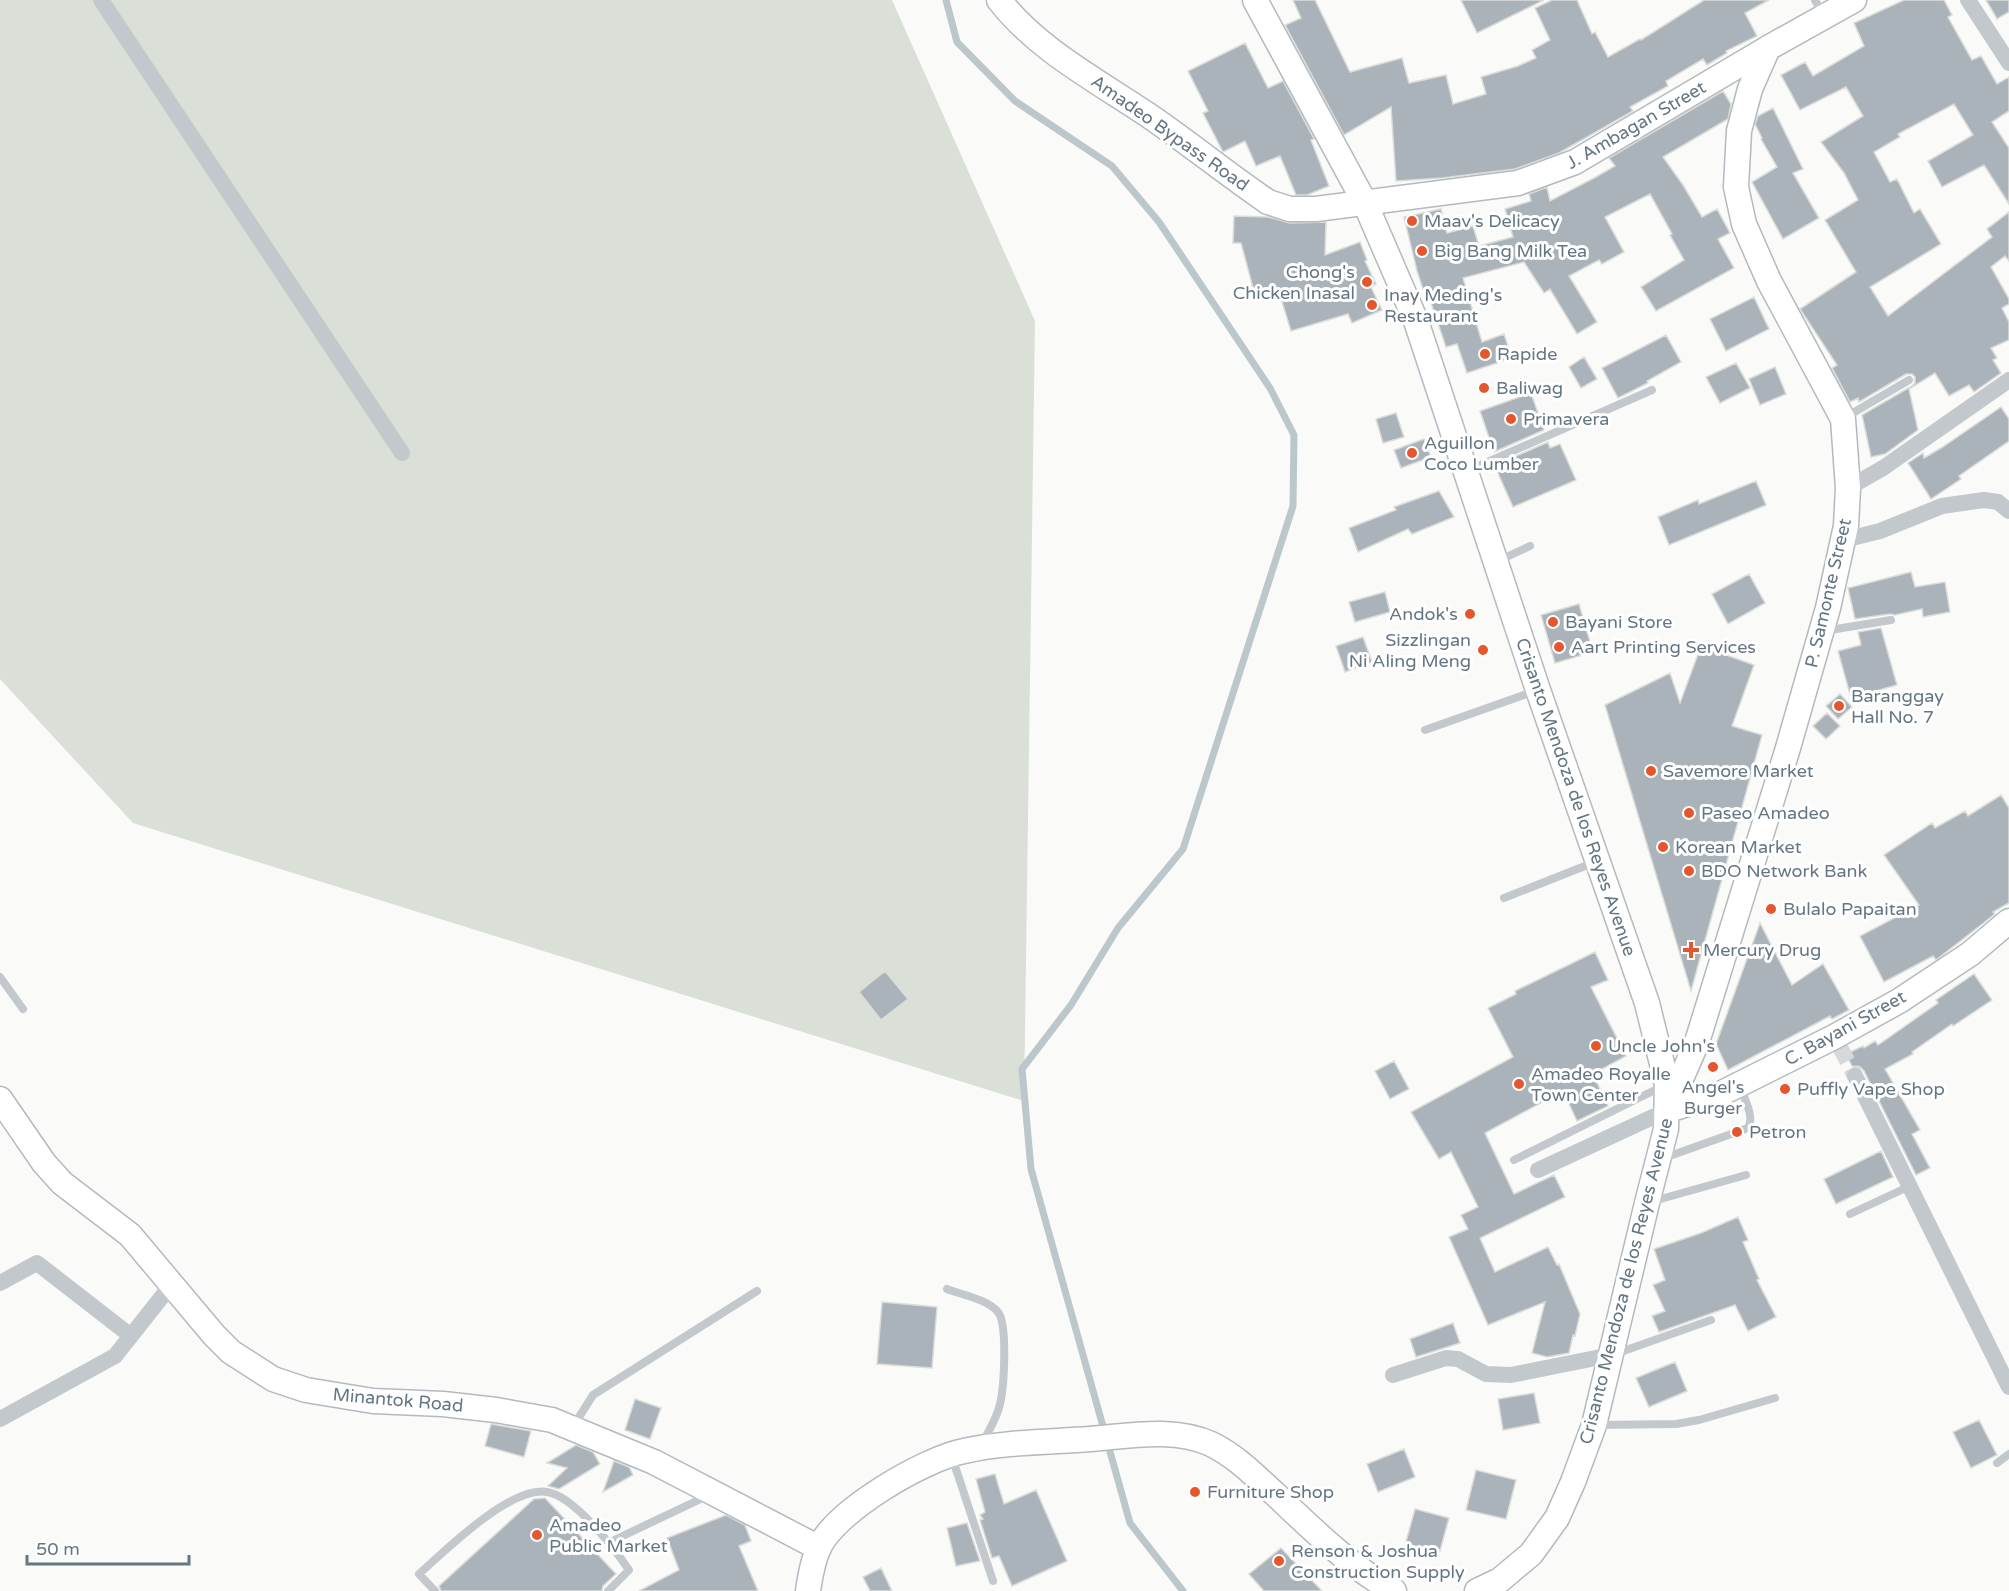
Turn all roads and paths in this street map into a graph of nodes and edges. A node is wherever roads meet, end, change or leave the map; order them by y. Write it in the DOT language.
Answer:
graph roads {
  1 [pos="101,0"];
  2 [pos="999,0"];
  3 [pos="1255,0"];
  4 [pos="1854,0"];
  5 [pos="1968,0"];
  6 [pos="1820,8"];
  7 [pos="1767,48"];
  8 [pos="2009,63"];
  9 [pos="1365,203"];
  10 [pos="1909,380"];
  11 [pos="2009,380"];
  12 [pos="1652,390"];
  13 [pos="1843,419"];
  14 [pos="402,453"];
  15 [pos="1467,471"];
  16 [pos="1848,488"];
  17 [pos="2009,511"];
  18 [pos="1844,540"];
  19 [pos="1530,546"];
  20 [pos="1497,561"];
  21 [pos="1891,620"];
  22 [pos="1821,631"];
  23 [pos="1538,690"];
  24 [pos="1425,730"];
  25 [pos="1598,861"];
  26 [pos="1504,897"];
  27 [pos="2009,921"];
  28 [pos="0,977"];
  29 [pos="23,1009"];
  30 [pos="1855,1076"];
  31 [pos="1666,1084"];
  32 [pos="1739,1085"];
  33 [pos="0,1099"];
  34 [pos="1668,1110"];
  35 [pos="1514,1160"];
  36 [pos="1658,1160"];
  37 [pos="1538,1170"];
  38 [pos="1746,1176"];
  39 [pos="1910,1186"];
  40 [pos="1647,1203"];
  41 [pos="1850,1214"];
  42 [pos="0,1283"];
  43 [pos="172,1284"];
  44 [pos="947,1289"];
  45 [pos="757,1291"];
  46 [pos="1711,1320"];
  47 [pos="131,1336"];
  48 [pos="1611,1355"];
  49 [pos="1393,1375"];
  50 [pos="2009,1387"];
  51 [pos="1775,1398"];
  52 [pos="0,1419"];
  53 [pos="1594,1425"];
  54 [pos="572,1428"];
  55 [pos="979,1448"];
  56 [pos="950,1454"];
  57 [pos="2009,1454"];
  58 [pos="1997,1462"];
  59 [pos="715,1492"];
  60 [pos="610,1542"];
  61 [pos="819,1548"];
  62 [pos="993,1581"];
  63 [pos="1500,1586"];
  64 [pos="435,1591"];
  65 [pos="608,1591"];
  66 [pos="808,1591"];
  67 [pos="1394,1591"];
  68 [pos="1478,1591"];
  1 -- 14 [label="street"];
  2 -- 9 [label="street, Amadeo Bypass Road"];
  3 -- 9 [label="street, Crisanto Mendoza de los Reyes Avenue"];
  4 -- 6 [label="street, J. Ambagan Street"];
  5 -- 8 [label="street"];
  6 -- 7 [label="street, J. Ambagan Street"];
  7 -- 9 [label="street, J. Ambagan Street"];
  7 -- 13 [label="street, P. Samonte Street"];
  9 -- 15 [label="street, Crisanto Mendoza de los Reyes Avenue"];
  10 -- 13 [label="lane"];
  11 -- 16 [label="street"];
  12 -- 15 [label="lane"];
  13 -- 16 [label="street, P. Samonte Street"];
  15 -- 20 [label="street, Crisanto Mendoza de los Reyes Avenue"];
  16 -- 18 [label="street, P. Samonte Street"];
  17 -- 18 [label="street"];
  18 -- 22 [label="street, P. Samonte Street"];
  19 -- 20 [label="lane"];
  20 -- 23 [label="street, Crisanto Mendoza de los Reyes Avenue"];
  21 -- 22 [label="lane"];
  22 -- 34 [label="street, P. Samonte Street"];
  23 -- 24 [label="lane"];
  23 -- 25 [label="street, Crisanto Mendoza de los Reyes Avenue"];
  25 -- 26 [label="lane"];
  25 -- 31 [label="street, Crisanto Mendoza de los Reyes Avenue"];
  27 -- 32 [label="street, C. Bayani Street"];
  28 -- 29 [label="lane"];
  30 -- 39 [label="street"];
  31 -- 34 [label="street, Crisanto Mendoza de los Reyes Avenue"];
  31 -- 35 [label="lane"];
  32 -- 34 [label="street, C. Bayani Street"];
  32 -- 36 [label="lane"];
  33 -- 43 [label="street, Minantok Road"];
  34 -- 36 [label="street, Crisanto Mendoza de los Reyes Avenue"];
  34 -- 37 [label="street"];
  36 -- 40 [label="street, Crisanto Mendoza de los Reyes Avenue"];
  38 -- 40 [label="lane"];
  39 -- 41 [label="lane"];
  39 -- 50 [label="street"];
  40 -- 48 [label="street, Crisanto Mendoza de los Reyes Avenue"];
  42 -- 47 [label="street"];
  43 -- 47 [label="street"];
  43 -- 54 [label="street, Minantok Road"];
  44 -- 55 [label="lane"];
  45 -- 54 [label="lane"];
  46 -- 48 [label="lane"];
  47 -- 52 [label="street"];
  48 -- 49 [label="street"];
  48 -- 53 [label="street, Crisanto Mendoza de los Reyes Avenue"];
  51 -- 53 [label="lane"];
  53 -- 63 [label="street, Crisanto Mendoza de los Reyes Avenue"];
  54 -- 59 [label="street, Minantok Road"];
  55 -- 56 [label="street"];
  55 -- 67 [label="street"];
  56 -- 61 [label="street"];
  56 -- 62 [label="lane"];
  57 -- 58 [label="lane"];
  59 -- 60 [label="lane"];
  59 -- 61 [label="street, Minantok Road"];
  60 -- 64 [label="lane"];
  60 -- 65 [label="lane"];
  61 -- 66 [label="street"];
  63 -- 68 [label="street, Crisanto Mendoza de los Reyes Avenue"];
}
